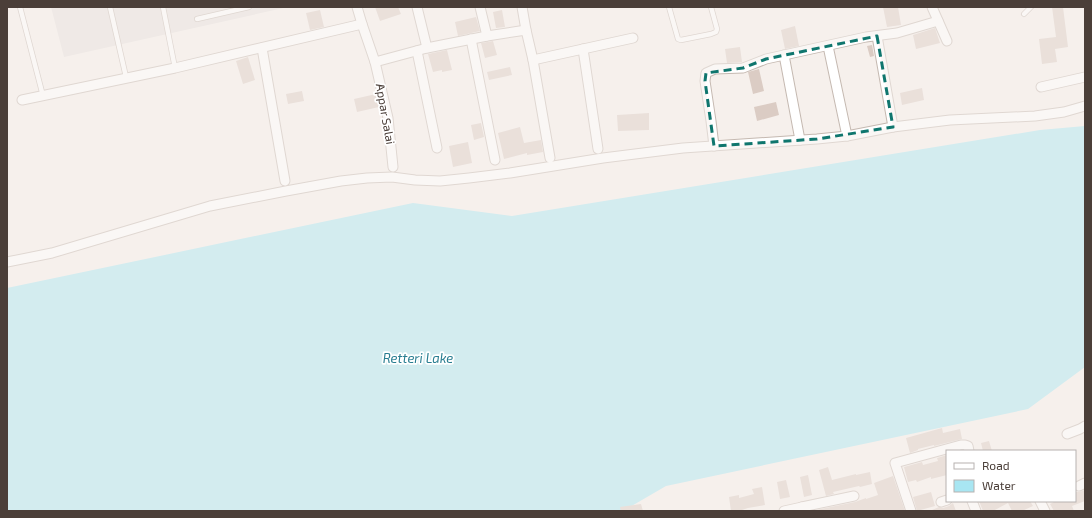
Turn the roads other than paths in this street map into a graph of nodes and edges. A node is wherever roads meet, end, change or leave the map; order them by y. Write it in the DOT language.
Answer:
graph roads {
  1 [pos="20,7"];
  2 [pos="110,7"];
  3 [pos="163,7"];
  4 [pos="249,7"];
  5 [pos="357,7"];
  6 [pos="417,7"];
  7 [pos="480,7"];
  8 [pos="522,7"];
  9 [pos="669,7"];
  10 [pos="711,7"];
  11 [pos="932,7"];
  12 [pos="1031,7"];
  13 [pos="230,9"];
  14 [pos="1024,14"];
  15 [pos="197,19"];
  16 [pos="938,21"];
  17 [pos="362,24"];
  18 [pos="526,30"];
  19 [pos="487,36"];
  20 [pos="877,36"];
  21 [pos="633,38"];
  22 [pos="471,39"];
  23 [pos="947,41"];
  24 [pos="828,46"];
  25 [pos="262,48"];
  26 [pos="427,48"];
  27 [pos="583,48"];
  28 [pos="417,51"];
  29 [pos="784,55"];
  30 [pos="533,60"];
  31 [pos="375,62"];
  32 [pos="175,68"];
  33 [pos="126,77"];
  34 [pos="1085,77"];
  35 [pos="1041,87"];
  36 [pos="43,96"];
  37 [pos="22,100"];
  38 [pos="1085,106"];
  39 [pos="893,127"];
  40 [pos="847,136"];
  41 [pos="800,140"];
  42 [pos="714,146"];
  43 [pos="438,148"];
  44 [pos="598,149"];
  45 [pos="550,158"];
  46 [pos="495,160"];
  47 [pos="393,167"];
  48 [pos="286,181"];
  49 [pos="7,262"];
  50 [pos="1085,426"];
  51 [pos="1067,434"];
  52 [pos="969,450"];
  53 [pos="854,496"];
  54 [pos="1040,502"];
  55 [pos="802,509"];
  56 [pos="784,511"];
  57 [pos="911,511"];
  58 [pos="1045,511"];
  1 -- 36 [label="lane"];
  2 -- 33 [label="lane"];
  3 -- 32 [label="lane"];
  4 -- 13 [label="lane"];
  5 -- 17 [label="street, Appar Salai"];
  6 -- 26 [label="street"];
  7 -- 19 [label="street"];
  8 -- 18 [label="street"];
  9 -- 10 [label="lane"];
  11 -- 16 [label="street"];
  12 -- 14 [label="lane"];
  13 -- 15 [label="lane"];
  16 -- 20 [label="street"];
  16 -- 23 [label="street"];
  17 -- 25 [label="street"];
  17 -- 31 [label="street, Appar Salai"];
  18 -- 19 [label="street"];
  18 -- 30 [label="street"];
  19 -- 22 [label="street"];
  20 -- 24 [label="street"];
  20 -- 39 [label="street"];
  21 -- 27 [label="street"];
  22 -- 26 [label="street"];
  22 -- 46 [label="street"];
  24 -- 29 [label="street"];
  24 -- 40 [label="street"];
  25 -- 32 [label="street"];
  25 -- 48 [label="street"];
  26 -- 28 [label="street"];
  27 -- 30 [label="street"];
  27 -- 44 [label="street"];
  28 -- 31 [label="street"];
  28 -- 43 [label="street"];
  29 -- 41 [label="street"];
  29 -- 42 [label="street"];
  30 -- 45 [label="street"];
  31 -- 47 [label="street, Appar Salai"];
  32 -- 33 [label="street"];
  33 -- 36 [label="street"];
  34 -- 35 [label="street"];
  36 -- 37 [label="street"];
  38 -- 39 [label="street"];
  39 -- 40 [label="street"];
  40 -- 41 [label="street"];
  41 -- 42 [label="street"];
  42 -- 49 [label="street"];
  50 -- 51 [label="street"];
  52 -- 57 [label="street"];
  53 -- 55 [label="street"];
  54 -- 58 [label="street"];
  55 -- 56 [label="street"];
}
